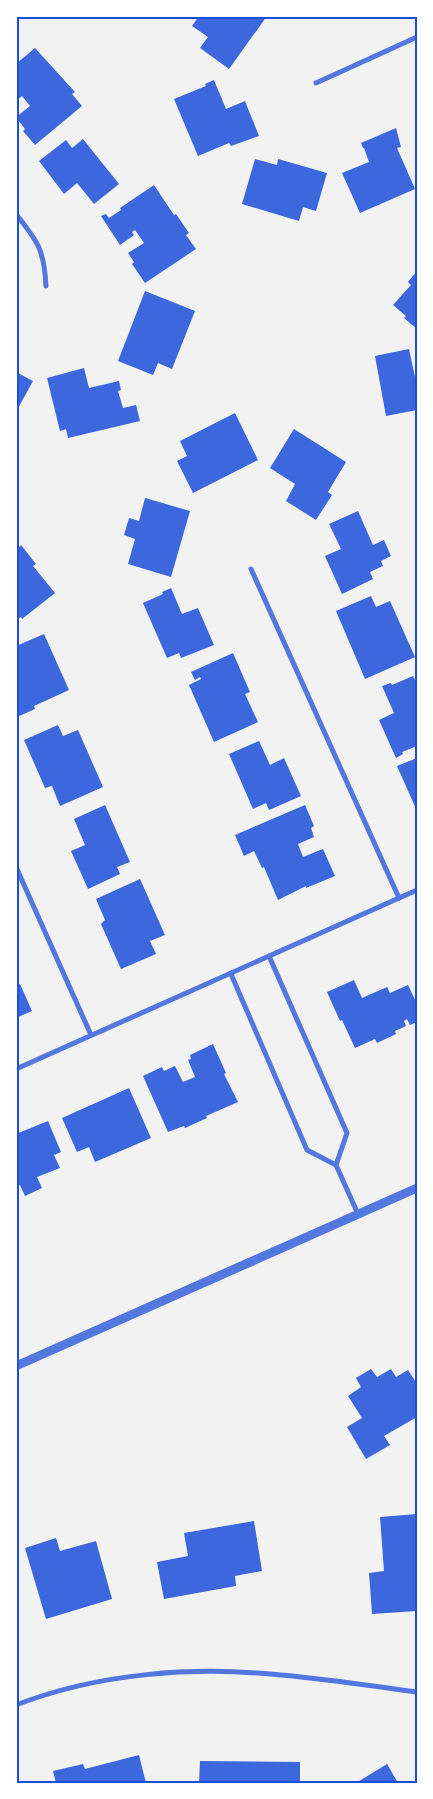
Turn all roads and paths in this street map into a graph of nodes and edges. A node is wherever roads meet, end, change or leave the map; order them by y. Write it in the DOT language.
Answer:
graph roads {
  1 [pos="417,38"];
  2 [pos="316,83"];
  3 [pos="16,214"];
  4 [pos="46,286"];
  5 [pos="251,569"];
  6 [pos="16,867"];
  7 [pos="417,890"];
  8 [pos="399,898"];
  9 [pos="269,956"];
  10 [pos="231,974"];
  11 [pos="91,1035"];
  12 [pos="16,1069"];
  13 [pos="336,1165"];
  14 [pos="417,1188"];
  15 [pos="358,1214"];
  16 [pos="16,1366"];
  17 [pos="417,1692"];
  18 [pos="16,1705"];
  1 -- 2 [label="street"];
  3 -- 4 [label="street"];
  5 -- 8 [label="street"];
  6 -- 11 [label="street"];
  7 -- 8 [label="street"];
  8 -- 9 [label="street"];
  9 -- 10 [label="street"];
  9 -- 13 [label="street"];
  10 -- 11 [label="street"];
  10 -- 13 [label="street"];
  11 -- 12 [label="street"];
  13 -- 15 [label="street"];
  14 -- 15 [label="street"];
  15 -- 16 [label="street"];
  17 -- 18 [label="street"];
}
